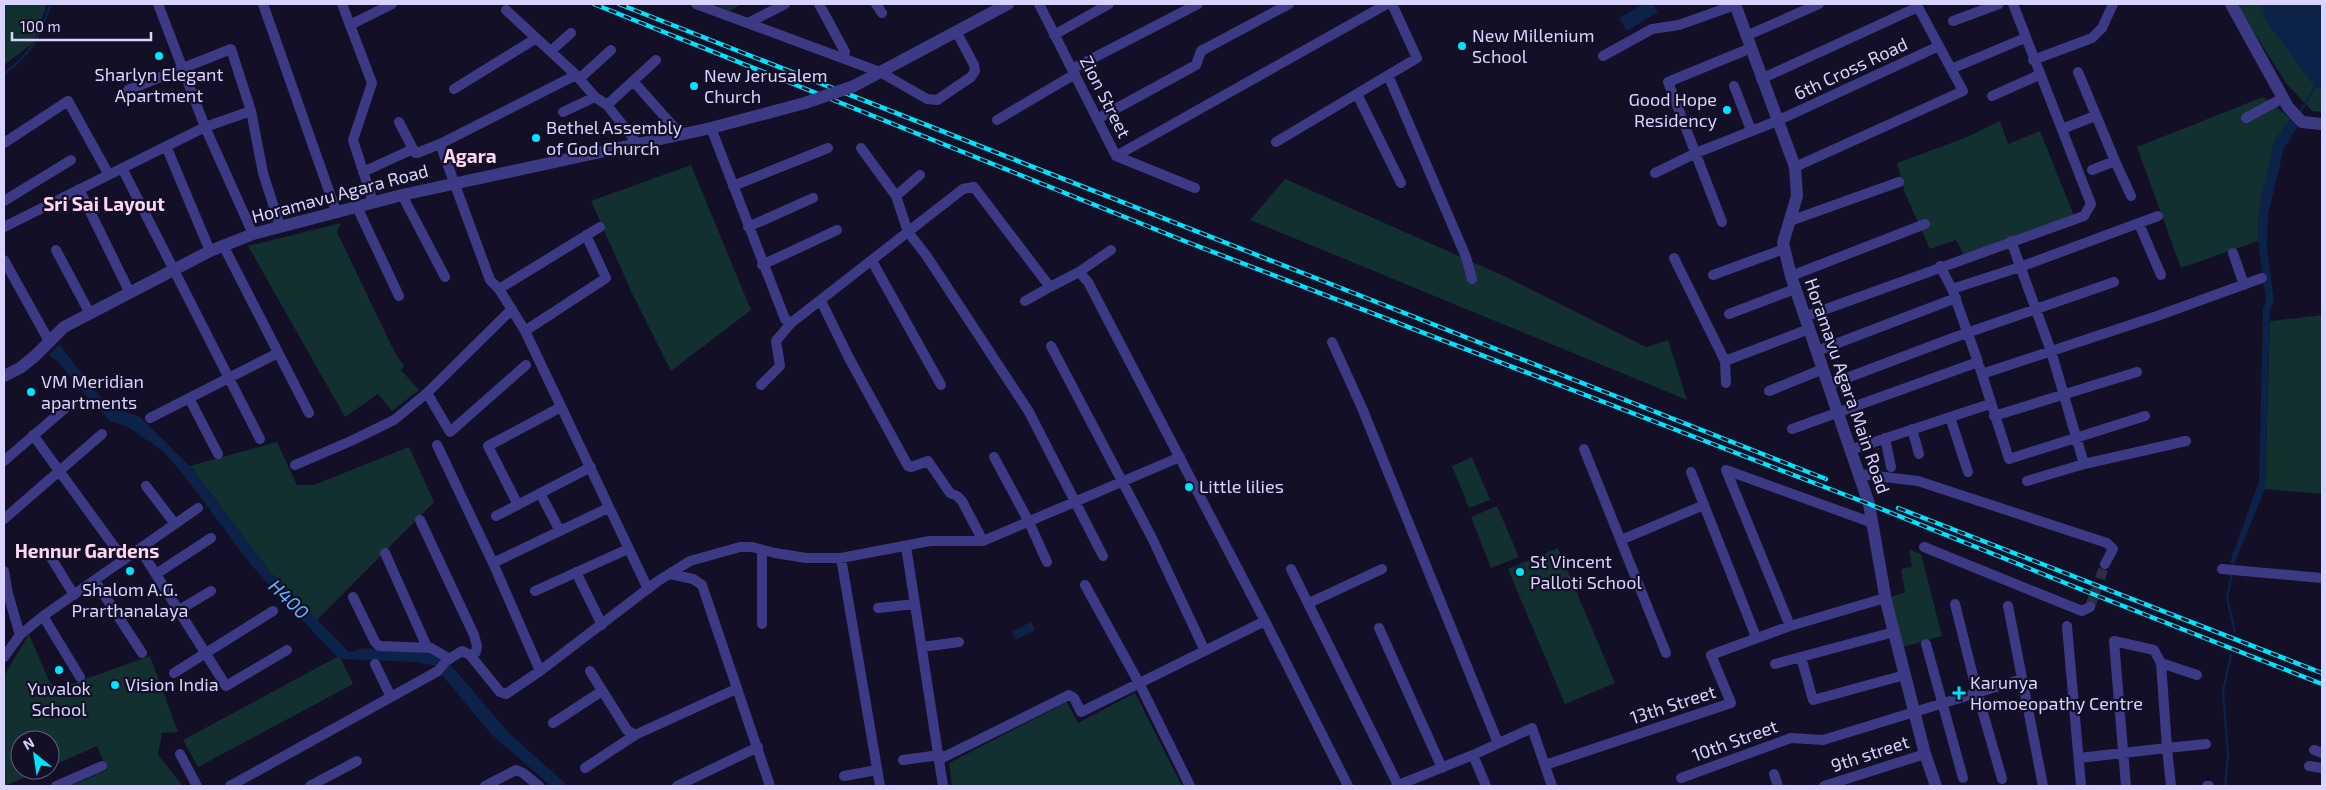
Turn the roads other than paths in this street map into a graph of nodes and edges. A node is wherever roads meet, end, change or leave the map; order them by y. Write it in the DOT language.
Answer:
graph roads {
  1 [pos="158,4"];
  2 [pos="263,4"];
  3 [pos="342,4"];
  4 [pos="392,4"];
  5 [pos="696,4"];
  6 [pos="785,4"];
  7 [pos="819,4"];
  8 [pos="876,4"];
  9 [pos="1008,4"];
  10 [pos="1039,4"];
  11 [pos="1109,4"];
  12 [pos="1198,4"];
  13 [pos="1289,4"];
  14 [pos="1387,4"];
  15 [pos="1392,4"];
  16 [pos="1735,4"];
  17 [pos="1819,4"];
  18 [pos="1999,4"];
  19 [pos="2012,4"];
  20 [pos="2113,4"];
  21 [pos="2231,4"];
  22 [pos="1918,5"];
  23 [pos="506,10"];
  24 [pos="882,13"];
  25 [pos="1953,21"];
  26 [pos="748,23"];
  27 [pos="350,24"];
  28 [pos="956,32"];
  29 [pos="571,33"];
  30 [pos="1054,35"];
  31 [pos="1746,36"];
  32 [pos="2025,38"];
  33 [pos="535,39"];
  34 [pos="1939,46"];
  35 [pos="1751,48"];
  36 [pos="611,50"];
  37 [pos="551,51"];
  38 [pos="845,52"];
  39 [pos="1603,56"];
  40 [pos="656,60"];
  41 [pos="2033,60"];
  42 [pos="183,68"];
  43 [pos="1951,69"];
  44 [pos="1074,71"];
  45 [pos="880,72"];
  46 [pos="2078,72"];
  47 [pos="2039,74"];
  48 [pos="1388,75"];
  49 [pos="578,77"];
  50 [pos="1761,79"];
  51 [pos="633,81"];
  52 [pos="1734,86"];
  53 [pos="454,89"];
  54 [pos="128,90"];
  55 [pos="1357,94"];
  56 [pos="1992,96"];
  57 [pos="595,97"];
  58 [pos="2283,98"];
  59 [pos="607,105"];
  60 [pos="252,111"];
  61 [pos="563,112"];
  62 [pos="2095,116"];
  63 [pos="2246,118"];
  64 [pos="1097,119"];
  65 [pos="997,120"];
  66 [pos="1777,121"];
  67 [pos="399,122"];
  68 [pos="2322,124"];
  69 [pos="205,126"];
  70 [pos="712,128"];
  71 [pos="2062,129"];
  72 [pos="1750,130"];
  73 [pos="681,135"];
  74 [pos="4,142"];
  75 [pos="1276,142"];
  76 [pos="637,143"];
  77 [pos="440,144"];
  78 [pos="166,146"];
  79 [pos="828,148"];
  80 [pos="861,148"];
  81 [pos="413,149"];
  82 [pos="1696,153"];
  83 [pos="1116,156"];
  84 [pos="71,160"];
  85 [pos="2115,161"];
  86 [pos="1795,167"];
  87 [pos="122,168"];
  88 [pos="2092,170"];
  89 [pos="363,172"];
  90 [pos="1655,173"];
  91 [pos="920,174"];
  92 [pos="109,175"];
  93 [pos="1899,182"];
  94 [pos="1401,183"];
  95 [pos="453,184"];
  96 [pos="733,186"];
  97 [pos="1195,188"];
  98 [pos="79,189"];
  99 [pos="402,194"];
  100 [pos="896,196"];
  101 [pos="2131,196"];
  102 [pos="813,198"];
  103 [pos="4,202"];
  104 [pos="373,202"];
  105 [pos="356,205"];
  106 [pos="336,210"];
  107 [pos="2158,216"];
  108 [pos="1722,222"];
  109 [pos="1790,222"];
  110 [pos="1925,224"];
  111 [pos="2138,224"];
  112 [pos="280,226"];
  113 [pos="4,227"];
  114 [pos="600,227"];
  115 [pos="748,227"];
  116 [pos="837,230"];
  117 [pos="908,232"];
  118 [pos="253,234"];
  119 [pos="586,235"];
  120 [pos="2011,241"];
  121 [pos="224,245"];
  122 [pos="1784,249"];
  123 [pos="56,250"];
  124 [pos="210,250"];
  125 [pos="1111,250"];
  126 [pos="2233,253"];
  127 [pos="1674,258"];
  128 [pos="4,260"];
  129 [pos="872,261"];
  130 [pos="762,264"];
  131 [pos="1940,266"];
  132 [pos="2020,267"];
  133 [pos="174,268"];
  134 [pos="1079,272"];
  135 [pos="1713,274"];
  136 [pos="2161,275"];
  137 [pos="1790,276"];
  138 [pos="445,277"];
  139 [pos="2262,278"];
  140 [pos="1472,280"];
  141 [pos="2114,282"];
  142 [pos="2244,285"];
  143 [pos="1050,287"];
  144 [pos="499,289"];
  145 [pos="1795,289"];
  146 [pos="129,291"];
  147 [pos="1954,294"];
  148 [pos="399,296"];
  149 [pos="1025,300"];
  150 [pos="821,301"];
  151 [pos="2036,308"];
  152 [pos="512,309"];
  153 [pos="89,312"];
  154 [pos="1729,314"];
  155 [pos="1804,317"];
  156 [pos="791,323"];
  157 [pos="1809,329"];
  158 [pos="525,330"];
  159 [pos="1969,332"];
  160 [pos="49,341"];
  161 [pos="1332,342"];
  162 [pos="1051,346"];
  163 [pos="1817,351"];
  164 [pos="2051,351"];
  165 [pos="278,353"];
  166 [pos="1725,361"];
  167 [pos="1978,362"];
  168 [pos="526,365"];
  169 [pos="1823,369"];
  170 [pos="2136,372"];
  171 [pos="1982,374"];
  172 [pos="4,376"];
  173 [pos="229,378"];
  174 [pos="1726,383"];
  175 [pos="1828,384"];
  176 [pos="761,385"];
  177 [pos="942,385"];
  178 [pos="1769,391"];
  179 [pos="427,394"];
  180 [pos="2062,394"];
  181 [pos="189,398"];
  182 [pos="70,404"];
  183 [pos="1990,404"];
  184 [pos="561,407"];
  185 [pos="309,413"];
  186 [pos="1838,414"];
  187 [pos="1994,416"];
  188 [pos="2145,416"];
  189 [pos="1950,417"];
  190 [pos="150,418"];
  191 [pos="1792,429"];
  192 [pos="1912,429"];
  193 [pos="102,434"];
  194 [pos="33,435"];
  195 [pos="2076,437"];
  196 [pos="1885,438"];
  197 [pos="260,439"];
  198 [pos="2186,441"];
  199 [pos="437,445"];
  200 [pos="1584,448"];
  201 [pos="1850,450"];
  202 [pos="218,454"];
  203 [pos="1920,454"];
  204 [pos="994,457"];
  205 [pos="1180,457"];
  206 [pos="4,461"];
  207 [pos="2084,464"];
  208 [pos="295,465"];
  209 [pos="591,467"];
  210 [pos="1891,467"];
  211 [pos="59,471"];
  212 [pos="1691,472"];
  213 [pos="1968,472"];
  214 [pos="1859,474"];
  215 [pos="2027,480"];
  216 [pos="1123,482"];
  217 [pos="146,486"];
  218 [pos="540,493"];
  219 [pos="1074,503"];
  220 [pos="518,505"];
  221 [pos="1704,505"];
  222 [pos="198,508"];
  223 [pos="608,508"];
  224 [pos="496,516"];
  225 [pos="4,520"];
  226 [pos="420,520"];
  227 [pos="1029,522"];
  228 [pos="175,524"];
  229 [pos="1873,524"];
  230 [pos="560,531"];
  231 [pos="211,538"];
  232 [pos="1621,540"];
  233 [pos="983,541"];
  234 [pos="906,546"];
  235 [pos="1924,547"];
  236 [pos="140,549"];
  237 [pos="628,549"];
  238 [pos="762,550"];
  239 [pos="385,553"];
  240 [pos="50,556"];
  241 [pos="1103,556"];
  242 [pos="841,558"];
  243 [pos="124,560"];
  244 [pos="1047,562"];
  245 [pos="493,563"];
  246 [pos="2104,564"];
  247 [pos="1291,568"];
  248 [pos="1382,569"];
  249 [pos="2222,570"];
  250 [pos="4,571"];
  251 [pos="576,572"];
  252 [pos="156,574"];
  253 [pos="670,574"];
  254 [pos="2322,578"];
  255 [pos="95,581"];
  256 [pos="1085,585"];
  257 [pos="648,589"];
  258 [pos="211,591"];
  259 [pos="535,591"];
  260 [pos="6,593"];
  261 [pos="74,595"];
  262 [pos="353,597"];
  263 [pos="1885,598"];
  264 [pos="1309,603"];
  265 [pos="915,604"];
  266 [pos="1955,604"];
  267 [pos="2008,606"];
  268 [pos="2090,607"];
  269 [pos="878,608"];
  270 [pos="179,610"];
  271 [pos="273,611"];
  272 [pos="43,616"];
  273 [pos="1265,621"];
  274 [pos="762,624"];
  275 [pos="602,625"];
  276 [pos="1790,626"];
  277 [pos="2067,626"];
  278 [pos="1379,628"];
  279 [pos="1894,632"];
  280 [pos="20,635"];
  281 [pos="1756,636"];
  282 [pos="959,642"];
  283 [pos="1926,644"];
  284 [pos="427,647"];
  285 [pos="922,647"];
  286 [pos="287,650"];
  287 [pos="1205,650"];
  288 [pos="205,652"];
  289 [pos="142,653"];
  290 [pos="1666,653"];
  291 [pos="470,655"];
  292 [pos="4,657"];
  293 [pos="1801,657"];
  294 [pos="448,660"];
  295 [pos="2161,663"];
  296 [pos="375,664"];
  297 [pos="1775,664"];
  298 [pos="540,671"];
  299 [pos="590,671"];
  300 [pos="174,673"];
  301 [pos="1905,675"];
  302 [pos="2197,675"];
  303 [pos="80,677"];
  304 [pos="2022,679"];
  305 [pos="1139,683"];
  306 [pos="736,689"];
  307 [pos="602,691"];
  308 [pos="1977,692"];
  309 [pos="392,697"];
  310 [pos="1941,703"];
  311 [pos="1915,711"];
  312 [pos="553,722"];
  313 [pos="635,735"];
  314 [pos="1498,743"];
  315 [pos="2206,744"];
  316 [pos="758,748"];
  317 [pos="2167,748"];
  318 [pos="2124,753"];
  319 [pos="180,754"];
  320 [pos="1925,754"];
  321 [pos="1474,755"];
  322 [pos="940,757"];
  323 [pos="2079,758"];
  324 [pos="903,760"];
  325 [pos="357,761"];
  326 [pos="1545,765"];
  327 [pos="102,766"];
  328 [pos="2309,766"];
  329 [pos="585,768"];
  330 [pos="1442,768"];
  331 [pos="2322,768"];
  332 [pos="878,770"];
  333 [pos="1774,774"];
  334 [pos="844,776"];
  335 [pos="1681,778"];
  336 [pos="1963,778"];
  337 [pos="2002,779"];
  338 [pos="56,786"];
  339 [pos="197,786"];
  340 [pos="230,786"];
  341 [pos="310,786"];
  342 [pos="485,786"];
  343 [pos="539,786"];
  344 [pos="677,786"];
  345 [pos="770,786"];
  346 [pos="880,786"];
  347 [pos="943,786"];
  348 [pos="1190,786"];
  349 [pos="1348,786"];
  350 [pos="1397,786"];
  351 [pos="1486,786"];
  352 [pos="1552,786"];
  353 [pos="1778,786"];
  354 [pos="1824,786"];
  355 [pos="1936,786"];
  356 [pos="2043,786"];
  357 [pos="2081,786"];
  358 [pos="2126,786"];
  359 [pos="2170,786"];
  1 -- 42 [label="street"];
  2 -- 106 [label="street"];
  3 -- 27 [label="street"];
  4 -- 27 [label="street"];
  5 -- 26 [label="street"];
  6 -- 26 [label="street"];
  7 -- 38 [label="street"];
  8 -- 24 [label="street"];
  9 -- 28 [label="street"];
  10 -- 30 [label="street, Zion Street"];
  11 -- 30 [label="street"];
  12 -- 44 [label="street"];
  13 -- 64 [label="street"];
  14 -- 83 [label="street"];
  15 -- 48 [label="street"];
  16 -- 31 [label="street, Horamavu Agara Main Road"];
  16 -- 39 [label="street"];
  17 -- 31 [label="street"];
  18 -- 25 [label="street"];
  19 -- 32 [label="street"];
  20 -- 41 [label="street"];
  21 -- 58 [label="street"];
  22 -- 34 [label="street"];
  22 -- 50 [label="street"];
  23 -- 33 [label="street"];
  26 -- 45 [label="street"];
  27 -- 89 [label="street"];
  28 -- 45 [label="street"];
  28 -- 45 [label="street"];
  29 -- 37 [label="street"];
  30 -- 44 [label="street, Zion Street"];
  31 -- 35 [label="street, Horamavu Agara Main Road"];
  32 -- 41 [label="street"];
  32 -- 43 [label="street"];
  33 -- 37 [label="street"];
  33 -- 53 [label="street"];
  34 -- 43 [label="street"];
  34 -- 66 [label="street, 6th Cross Road"];
  35 -- 50 [label="street, Horamavu Agara Main Road"];
  35 -- 82 [label="street"];
  36 -- 49 [label="street"];
  37 -- 49 [label="street"];
  40 -- 51 [label="street"];
  41 -- 47 [label="street"];
  42 -- 54 [label="street"];
  42 -- 60 [label="street"];
  42 -- 69 [label="street"];
  43 -- 86 [label="street"];
  44 -- 64 [label="street, Zion Street"];
  44 -- 65 [label="street"];
  45 -- 70 [label="street, Horamavu Agara Road, bridge"];
  46 -- 62 [label="street"];
  47 -- 56 [label="street"];
  47 -- 71 [label="street"];
  48 -- 55 [label="street"];
  48 -- 140 [label="street"];
  49 -- 57 [label="street"];
  49 -- 77 [label="street"];
  50 -- 66 [label="street, Horamavu Agara Main Road"];
  51 -- 59 [label="street"];
  51 -- 73 [label="street"];
  52 -- 72 [label="street"];
  55 -- 75 [label="street"];
  55 -- 94 [label="street"];
  57 -- 59 [label="street"];
  57 -- 61 [label="street"];
  58 -- 63 [label="street"];
  58 -- 68 [label="street"];
  59 -- 76 [label="street"];
  60 -- 69 [label="street"];
  60 -- 112 [label="street"];
  62 -- 71 [label="street"];
  62 -- 85 [label="street"];
  64 -- 83 [label="street, Zion Street"];
  66 -- 72 [label="street, 6th Cross Road"];
  66 -- 86 [label="street, Horamavu Agara Main Road"];
  67 -- 81 [label="street"];
  69 -- 78 [label="street"];
  69 -- 118 [label="street"];
  70 -- 73 [label="street, Horamavu Agara Road"];
  70 -- 96 [label="street"];
  71 -- 120 [label="street"];
  72 -- 82 [label="street, 6th Cross Road"];
  73 -- 76 [label="street, Horamavu Agara Road"];
  74 -- 92 [label="street"];
  76 -- 95 [label="street, Horamavu Agara Road"];
  77 -- 81 [label="street"];
  77 -- 95 [label="street"];
  78 -- 87 [label="street"];
  78 -- 124 [label="street"];
  79 -- 96 [label="street"];
  80 -- 100 [label="street"];
  81 -- 89 [label="street"];
  82 -- 90 [label="street, 6th Cross Road"];
  82 -- 108 [label="street"];
  83 -- 97 [label="street, Zion Street"];
  84 -- 103 [label="street"];
  85 -- 88 [label="street"];
  85 -- 101 [label="street"];
  86 -- 109 [label="street, Horamavu Agara Main Road"];
  87 -- 92 [label="street"];
  87 -- 133 [label="street"];
  89 -- 104 [label="street"];
  91 -- 100 [label="street"];
  92 -- 98 [label="street"];
  93 -- 109 [label="street"];
  95 -- 99 [label="street, Horamavu Agara Road"];
  95 -- 144 [label="street"];
  96 -- 115 [label="street"];
  98 -- 113 [label="street"];
  98 -- 146 [label="street"];
  99 -- 104 [label="street, Horamavu Agara Road"];
  99 -- 138 [label="street"];
  100 -- 117 [label="street"];
  102 -- 115 [label="street"];
  104 -- 105 [label="street, Horamavu Agara Road"];
  105 -- 106 [label="street, Horamavu Agara Road"];
  105 -- 148 [label="street"];
  106 -- 112 [label="street, Horamavu Agara Road"];
  107 -- 111 [label="street"];
  109 -- 122 [label="street, Horamavu Agara Main Road"];
  110 -- 137 [label="street"];
  111 -- 132 [label="street"];
  111 -- 136 [label="street"];
  112 -- 118 [label="street, Horamavu Agara Road"];
  114 -- 119 [label="street"];
  115 -- 130 [label="street"];
  116 -- 130 [label="street"];
  117 -- 129 [label="street"];
  117 -- 143 [label="street"];
  117 -- 219 [label="street"];
  118 -- 121 [label="street, Horamavu Agara Road"];
  119 -- 144 [label="street"];
  119 -- 158 [label="street"];
  120 -- 131 [label="street"];
  120 -- 132 [label="street"];
  121 -- 124 [label="street, Horamavu Agara Road"];
  121 -- 165 [label="street"];
  122 -- 135 [label="street"];
  122 -- 137 [label="street, Horamavu Agara Main Road"];
  123 -- 153 [label="street"];
  124 -- 133 [label="street, Horamavu Agara Road"];
  125 -- 134 [label="street"];
  126 -- 142 [label="street"];
  127 -- 166 [label="street"];
  128 -- 160 [label="street"];
  129 -- 150 [label="street"];
  129 -- 177 [label="street"];
  130 -- 156 [label="street"];
  131 -- 147 [label="street"];
  131 -- 155 [label="street"];
  132 -- 147 [label="street"];
  132 -- 151 [label="street"];
  133 -- 146 [label="street, Horamavu Agara Road"];
  133 -- 173 [label="street"];
  134 -- 143 [label="street"];
  134 -- 205 [label="street"];
  137 -- 145 [label="street, Horamavu Agara Main Road"];
  139 -- 142 [label="street"];
  141 -- 151 [label="street"];
  142 -- 164 [label="street"];
  143 -- 149 [label="street"];
  144 -- 152 [label="street"];
  145 -- 154 [label="street"];
  145 -- 155 [label="street, Horamavu Agara Main Road"];
  146 -- 153 [label="street, Horamavu Agara Road"];
  147 -- 159 [label="street"];
  147 -- 163 [label="street"];
  150 -- 156 [label="street"];
  150 -- 233 [label="street"];
  151 -- 159 [label="street"];
  151 -- 164 [label="street"];
  152 -- 158 [label="street"];
  152 -- 179 [label="street"];
  153 -- 160 [label="street, Horamavu Agara Road"];
  155 -- 157 [label="street, Horamavu Agara Main Road"];
  156 -- 176 [label="street"];
  157 -- 163 [label="street, Horamavu Agara Main Road"];
  157 -- 166 [label="street"];
  158 -- 184 [label="street"];
  159 -- 167 [label="street"];
  159 -- 175 [label="street"];
  160 -- 172 [label="street, Horamavu Agara Road"];
  161 -- 314 [label="street"];
  162 -- 216 [label="street"];
  163 -- 169 [label="street, Horamavu Agara Main Road"];
  164 -- 171 [label="street"];
  164 -- 180 [label="street"];
  165 -- 173 [label="street"];
  165 -- 185 [label="street"];
  166 -- 174 [label="street"];
  167 -- 171 [label="street"];
  167 -- 186 [label="street"];
  168 -- 179 [label="street"];
  169 -- 175 [label="street, Horamavu Agara Main Road"];
  169 -- 178 [label="street"];
  170 -- 180 [label="street"];
  171 -- 183 [label="street"];
  173 -- 181 [label="street"];
  173 -- 197 [label="street"];
  175 -- 186 [label="street, Horamavu Agara Main Road"];
  179 -- 208 [label="street"];
  180 -- 187 [label="street"];
  180 -- 195 [label="street"];
  181 -- 190 [label="street"];
  181 -- 202 [label="street"];
  182 -- 194 [label="street"];
  183 -- 187 [label="street"];
  183 -- 189 [label="street"];
  184 -- 209 [label="street"];
  184 -- 220 [label="street"];
  186 -- 191 [label="street"];
  186 -- 201 [label="street, Horamavu Agara Main Road"];
  187 -- 195 [label="street"];
  188 -- 195 [label="street"];
  189 -- 192 [label="street"];
  189 -- 213 [label="street"];
  192 -- 196 [label="street"];
  192 -- 203 [label="street"];
  193 -- 211 [label="street"];
  194 -- 206 [label="street"];
  194 -- 211 [label="street"];
  195 -- 207 [label="street"];
  196 -- 201 [label="street"];
  196 -- 210 [label="street"];
  198 -- 207 [label="street"];
  199 -- 245 [label="street"];
  200 -- 232 [label="street"];
  201 -- 214 [label="street, Horamavu Agara Main Road"];
  204 -- 227 [label="street"];
  205 -- 216 [label="street"];
  205 -- 273 [label="street"];
  207 -- 215 [label="street"];
  209 -- 218 [label="street"];
  209 -- 223 [label="street"];
  211 -- 225 [label="street"];
  211 -- 243 [label="street"];
  212 -- 221 [label="street"];
  214 -- 229 [label="street, Horamavu Agara Main Road"];
  214 -- 246 [label="street"];
  216 -- 219 [label="street"];
  216 -- 287 [label="street"];
  217 -- 228 [label="street"];
  218 -- 220 [label="street"];
  218 -- 230 [label="street"];
  219 -- 227 [label="street"];
  219 -- 241 [label="street"];
  220 -- 224 [label="street"];
  221 -- 232 [label="street"];
  221 -- 281 [label="street"];
  222 -- 228 [label="street"];
  223 -- 230 [label="street"];
  223 -- 237 [label="street"];
  226 -- 291 [label="street"];
  227 -- 233 [label="street"];
  227 -- 244 [label="street"];
  228 -- 236 [label="street"];
  229 -- 263 [label="street, Horamavu Agara Main Road"];
  229 -- 276 [label="street"];
  230 -- 245 [label="street"];
  231 -- 252 [label="street"];
  232 -- 290 [label="street"];
  233 -- 234 [label="street"];
  234 -- 242 [label="street"];
  234 -- 265 [label="street"];
  235 -- 268 [label="street"];
  236 -- 243 [label="street"];
  236 -- 252 [label="street"];
  237 -- 251 [label="street"];
  237 -- 257 [label="street"];
  238 -- 242 [label="street"];
  238 -- 253 [label="street"];
  238 -- 274 [label="street"];
  239 -- 284 [label="street"];
  240 -- 261 [label="street"];
  242 -- 332 [label="street"];
  243 -- 255 [label="street"];
  245 -- 298 [label="street"];
  247 -- 264 [label="street"];
  248 -- 264 [label="street"];
  249 -- 254 [label="street"];
  250 -- 260 [label="street"];
  251 -- 259 [label="street"];
  251 -- 275 [label="street"];
  252 -- 270 [label="street"];
  253 -- 257 [label="street"];
  253 -- 306 [label="street"];
  255 -- 261 [label="street"];
  255 -- 289 [label="street"];
  256 -- 305 [label="street"];
  257 -- 275 [label="street"];
  258 -- 270 [label="street"];
  260 -- 280 [label="street"];
  261 -- 272 [label="street"];
  262 -- 284 [label="street"];
  263 -- 276 [label="street, 13th Street"];
  263 -- 279 [label="street, Horamavu Agara Main Road"];
  264 -- 350 [label="street"];
  265 -- 269 [label="street"];
  265 -- 285 [label="street"];
  266 -- 308 [label="street"];
  267 -- 304 [label="street"];
  270 -- 288 [label="street"];
  271 -- 288 [label="street"];
  272 -- 280 [label="street"];
  272 -- 303 [label="street"];
  273 -- 287 [label="street"];
  273 -- 349 [label="street"];
  275 -- 298 [label="street"];
  276 -- 281 [label="street, 13th Street"];
  277 -- 323 [label="street"];
  278 -- 330 [label="street"];
  279 -- 293 [label="street"];
  279 -- 301 [label="street, Horamavu Agara Main Road"];
  280 -- 292 [label="street"];
  281 -- 326 [label="street, 13th Street"];
  282 -- 285 [label="street"];
  283 -- 310 [label="street"];
  284 -- 294 [label="street"];
  285 -- 322 [label="street"];
  286 -- 288 [label="street"];
  287 -- 305 [label="street"];
  288 -- 300 [label="street"];
  291 -- 294 [label="street"];
  291 -- 298 [label="street"];
  293 -- 297 [label="street"];
  293 -- 301 [label="street"];
  294 -- 309 [label="street"];
  295 -- 302 [label="street"];
  295 -- 317 [label="street"];
  295 -- 318 [label="street"];
  296 -- 309 [label="street"];
  299 -- 307 [label="street"];
  301 -- 311 [label="street, Horamavu Agara Main Road"];
  304 -- 308 [label="street, 10th Street"];
  304 -- 356 [label="street"];
  305 -- 322 [label="street"];
  305 -- 348 [label="street"];
  306 -- 313 [label="street"];
  306 -- 316 [label="street"];
  307 -- 312 [label="street"];
  307 -- 313 [label="street"];
  308 -- 310 [label="street, 10th Street"];
  308 -- 337 [label="street"];
  309 -- 340 [label="street"];
  310 -- 311 [label="street, 10th Street"];
  310 -- 336 [label="street"];
  311 -- 320 [label="street, Horamavu Agara Main Road"];
  311 -- 335 [label="street, 10th Street"];
  313 -- 329 [label="street"];
  314 -- 321 [label="street"];
  314 -- 326 [label="street"];
  315 -- 317 [label="street"];
  316 -- 344 [label="street"];
  316 -- 345 [label="street"];
  317 -- 318 [label="street"];
  317 -- 359 [label="street"];
  318 -- 323 [label="street"];
  318 -- 358 [label="street"];
  319 -- 339 [label="street"];
  320 -- 354 [label="street, 9th street"];
  320 -- 355 [label="street, Horamavu Agara Main Road"];
  321 -- 330 [label="street"];
  321 -- 351 [label="street"];
  322 -- 324 [label="street"];
  322 -- 347 [label="street"];
  323 -- 357 [label="street"];
  325 -- 341 [label="street"];
  326 -- 352 [label="street"];
  327 -- 338 [label="street"];
  328 -- 331 [label="street"];
  330 -- 350 [label="street"];
  332 -- 334 [label="street"];
  332 -- 346 [label="street"];
  333 -- 353 [label="street"];
  342 -- 343 [label="street"];
}
